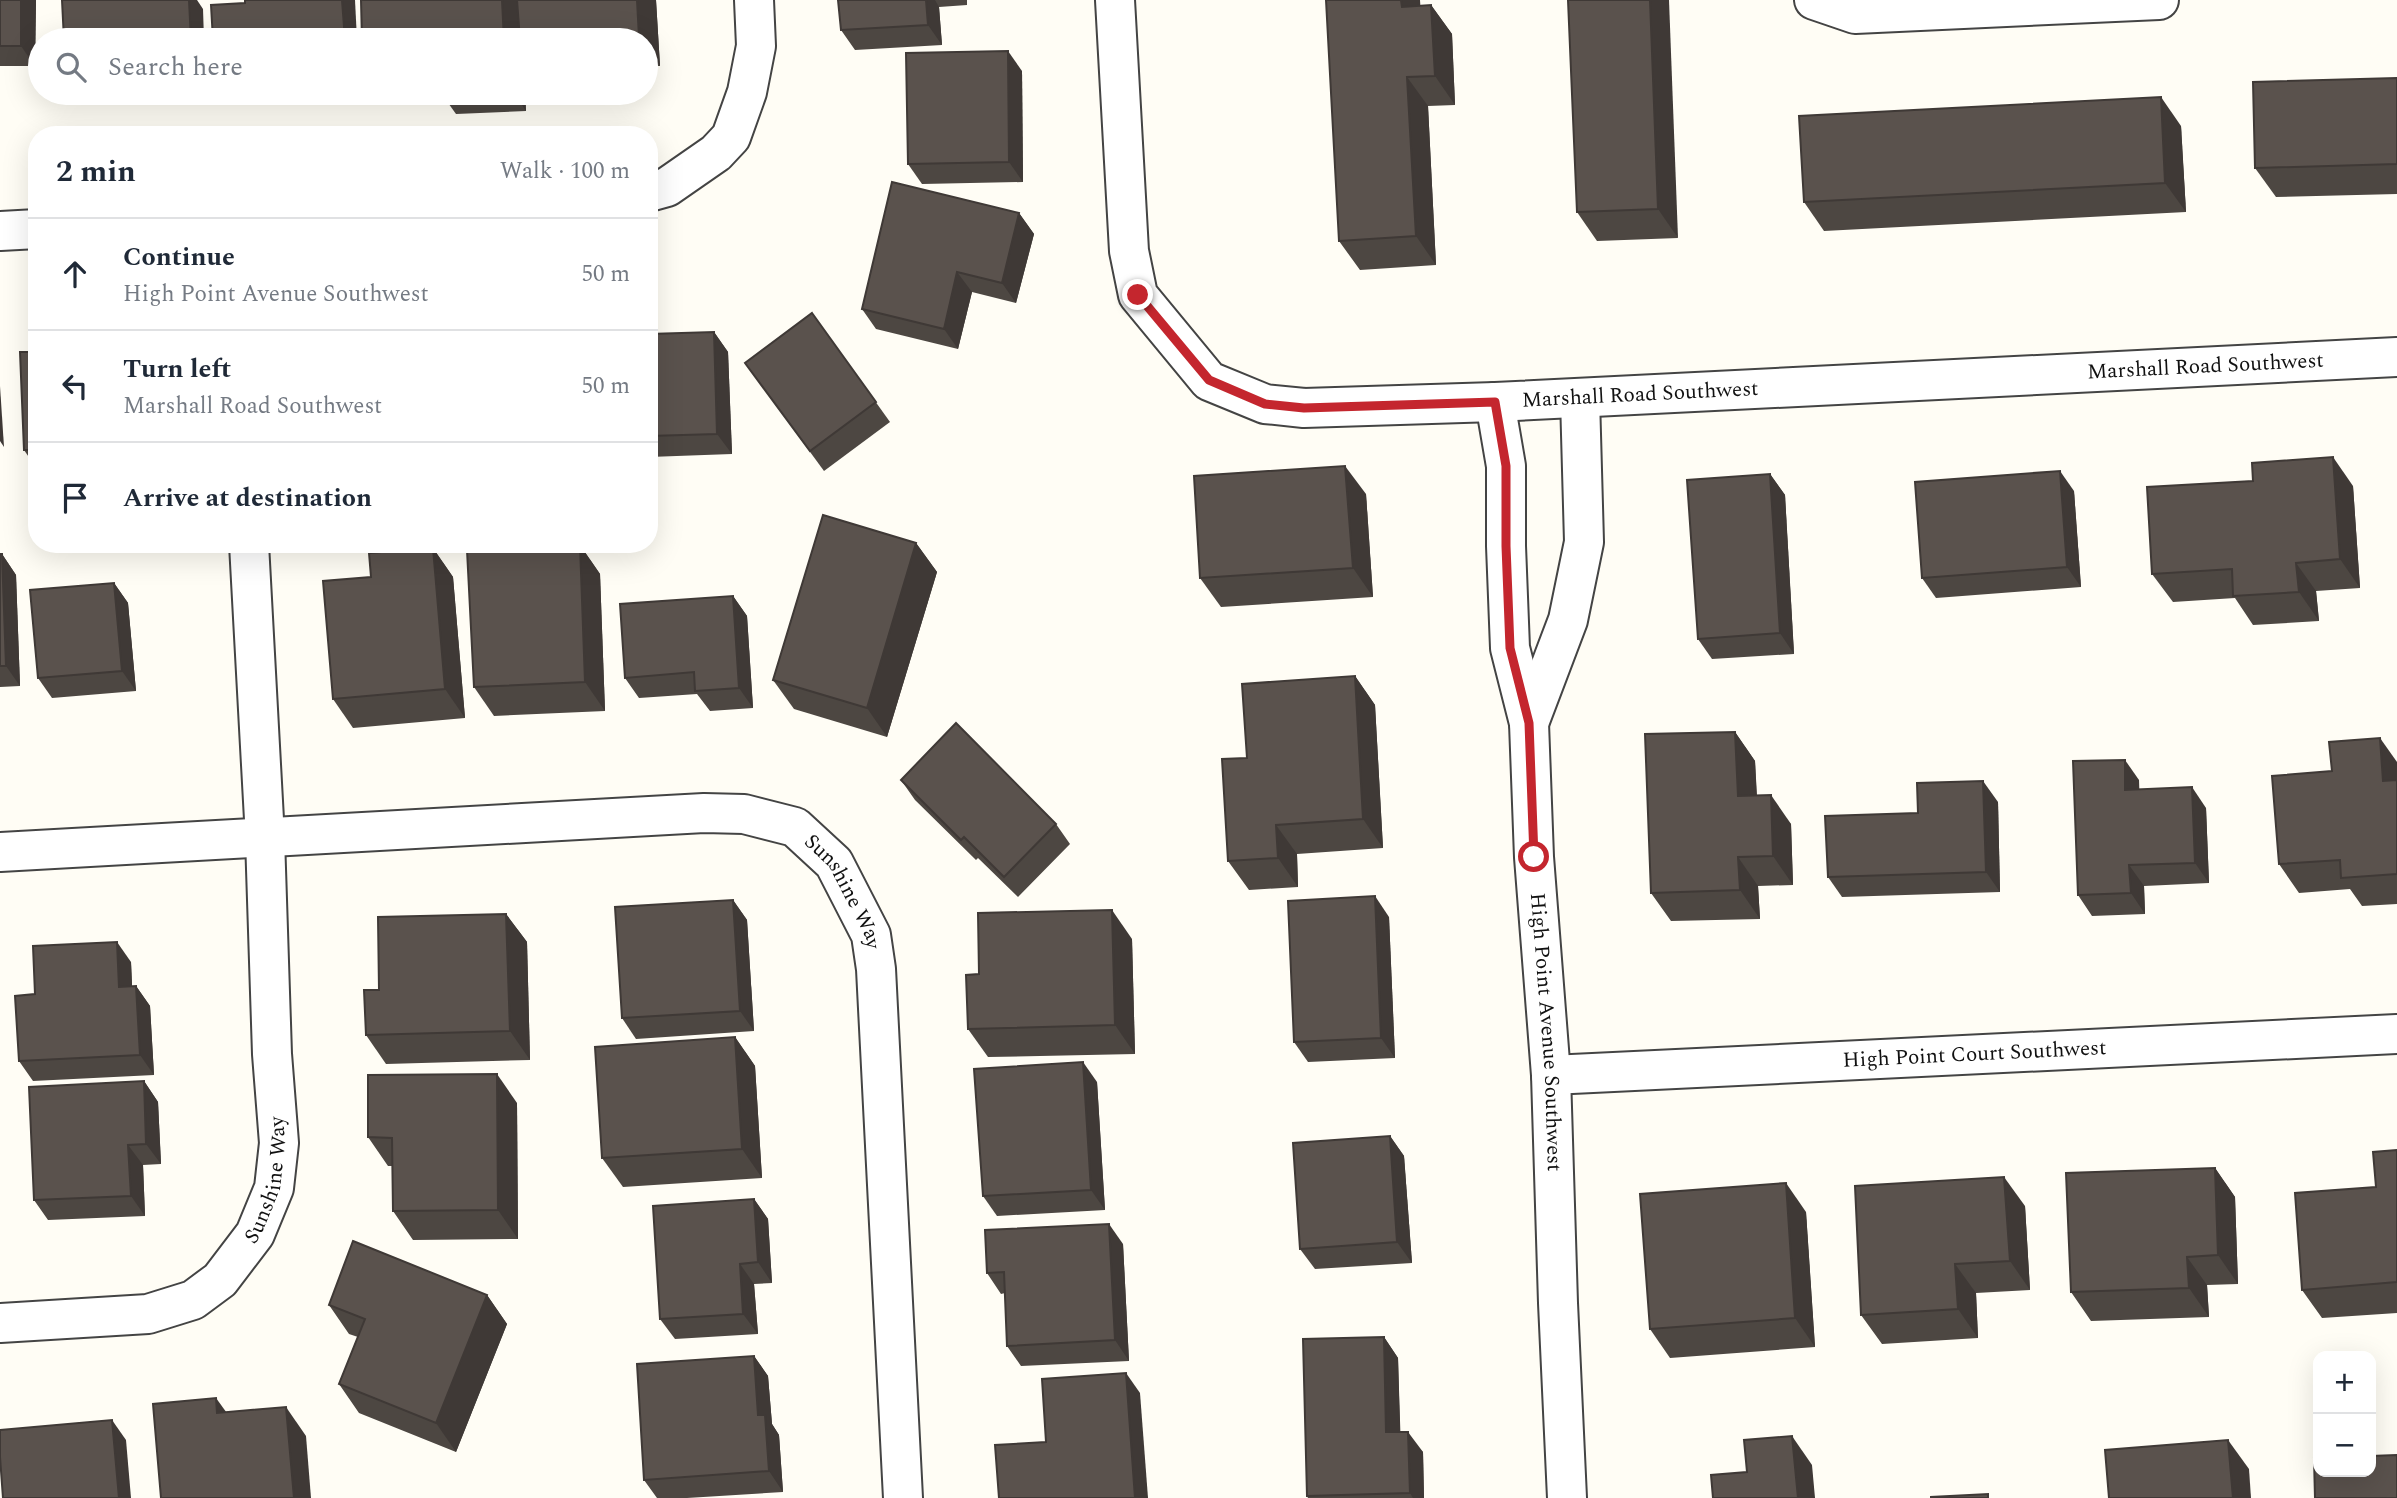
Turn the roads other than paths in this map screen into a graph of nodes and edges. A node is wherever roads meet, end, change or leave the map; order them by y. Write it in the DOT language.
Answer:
graph roads {
  1 [pos="754,0"];
  2 [pos="1115,0"];
  3 [pos="1814,0"];
  4 [pos="2159,0"];
  5 [pos="658,190"];
  6 [pos="28,229"];
  7 [pos="0,230"];
  8 [pos="2397,357"];
  9 [pos="1580,398"];
  10 [pos="1495,402"];
  11 [pos="249,553"];
  12 [pos="1529,723"];
  13 [pos="265,838"];
  14 [pos="0,852"];
  15 [pos="2397,1034"];
  16 [pos="1551,1075"];
  17 [pos="0,1323"];
  18 [pos="902,1498"];
  19 [pos="1567,1498"];
  1 -- 5 [label="street"];
  2 -- 10 [label="street, Marshall Road Southwest"];
  3 -- 4 [label="street"];
  6 -- 7 [label="street"];
  8 -- 9 [label="street, Marshall Road Southwest"];
  9 -- 10 [label="street, Marshall Road Southwest"];
  9 -- 12 [label="street"];
  10 -- 12 [label="street, High Point Avenue Southwest"];
  11 -- 13 [label="street, Sunshine Way"];
  12 -- 16 [label="street, High Point Avenue Southwest"];
  13 -- 14 [label="street, Sunshine Way"];
  13 -- 17 [label="street, Sunshine Way"];
  13 -- 18 [label="street, Sunshine Way"];
  15 -- 16 [label="street, High Point Court Southwest"];
  16 -- 19 [label="street, High Point Avenue Southwest"];
}
